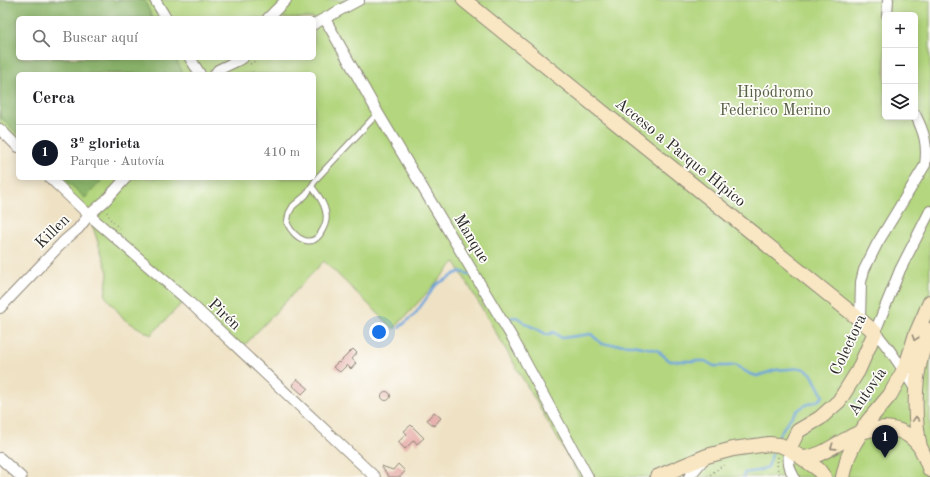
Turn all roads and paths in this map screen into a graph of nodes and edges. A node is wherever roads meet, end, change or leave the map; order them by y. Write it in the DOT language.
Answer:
graph roads {
  1 [pos="155,0"];
  2 [pos="286,0"];
  3 [pos="359,0"];
  4 [pos="464,0"];
  5 [pos="888,0"];
  6 [pos="888,12"];
  7 [pos="165,16"];
  8 [pos="270,16"];
  9 [pos="325,19"];
  10 [pos="316,23"];
  11 [pos="191,60"];
  12 [pos="228,60"];
  13 [pos="239,60"];
  14 [pos="199,72"];
  15 [pos="217,72"];
  16 [pos="378,113"];
  17 [pos="918,120"];
  18 [pos="0,129"];
  19 [pos="16,145"];
  20 [pos="52,180"];
  21 [pos="124,180"];
  22 [pos="316,180"];
  23 [pos="316,180"];
  24 [pos="312,187"];
  25 [pos="930,211"];
  26 [pos="89,215"];
  27 [pos="930,302"];
  28 [pos="0,308"];
  29 [pos="860,320"];
  30 [pos="930,330"];
  31 [pos="875,332"];
  32 [pos="903,371"];
  33 [pos="915,389"];
  34 [pos="862,432"];
  35 [pos="920,448"];
  36 [pos="784,450"];
  37 [pos="707,456"];
  38 [pos="0,458"];
  39 [pos="804,458"];
  40 [pos="728,462"];
  41 [pos="930,470"];
  42 [pos="21,477"];
  43 [pos="375,477"];
  44 [pos="588,477"];
  45 [pos="657,477"];
  46 [pos="689,477"];
  47 [pos="707,477"];
  48 [pos="780,477"];
  49 [pos="794,477"];
  50 [pos="824,477"];
  51 [pos="843,477"];
  52 [pos="926,477"];
  1 -- 7 [label="street"];
  2 -- 8 [label="street"];
  3 -- 9 [label="street"];
  4 -- 29 [label="street, Acceso a Parque Hípico"];
  5 -- 6 [label="street"];
  9 -- 10 [label="street"];
  9 -- 16 [label="street, Manque"];
  11 -- 14 [label="street"];
  12 -- 15 [label="street"];
  13 -- 15 [label="street"];
  16 -- 22 [label="lane"];
  16 -- 44 [label="street, Manque"];
  17 -- 29 [label="street"];
  18 -- 19 [label="street"];
  20 -- 26 [label="street, Pirén"];
  21 -- 26 [label="street, Killen"];
  23 -- 24 [label="lane"];
  24 -- 24 [label="lane"];
  25 -- 31 [label="street, Colectora"];
  26 -- 28 [label="street, Killen"];
  26 -- 43 [label="street, Pirén"];
  27 -- 32 [label="street, Autovía, one-way"];
  29 -- 31 [label="street, Acceso a Parque Hípico"];
  30 -- 33 [label="street, Autovía"];
  31 -- 32 [label="street"];
  31 -- 36 [label="street, Colectora"];
  32 -- 33 [label="street, Autovía"];
  32 -- 34 [label="street, Autovía"];
  35 -- 33 [label="street, Autovía, one-way"];
  34 -- 35 [label="street, Autovía"];
  34 -- 39 [label="street, Autovía, one-way"];
  34 -- 51 [label="street, Autovía"];
  35 -- 41 [label="street, Autovía"];
  35 -- 52 [label="street, Autovía"];
  36 -- 37 [label="street"];
  36 -- 39 [label="street"];
  36 -- 48 [label="path"];
  36 -- 49 [label="street, Colectora"];
  37 -- 45 [label="street"];
  37 -- 46 [label="street"];
  38 -- 42 [label="street"];
  39 -- 50 [label="street"];
  40 -- 47 [label="path"];
}
